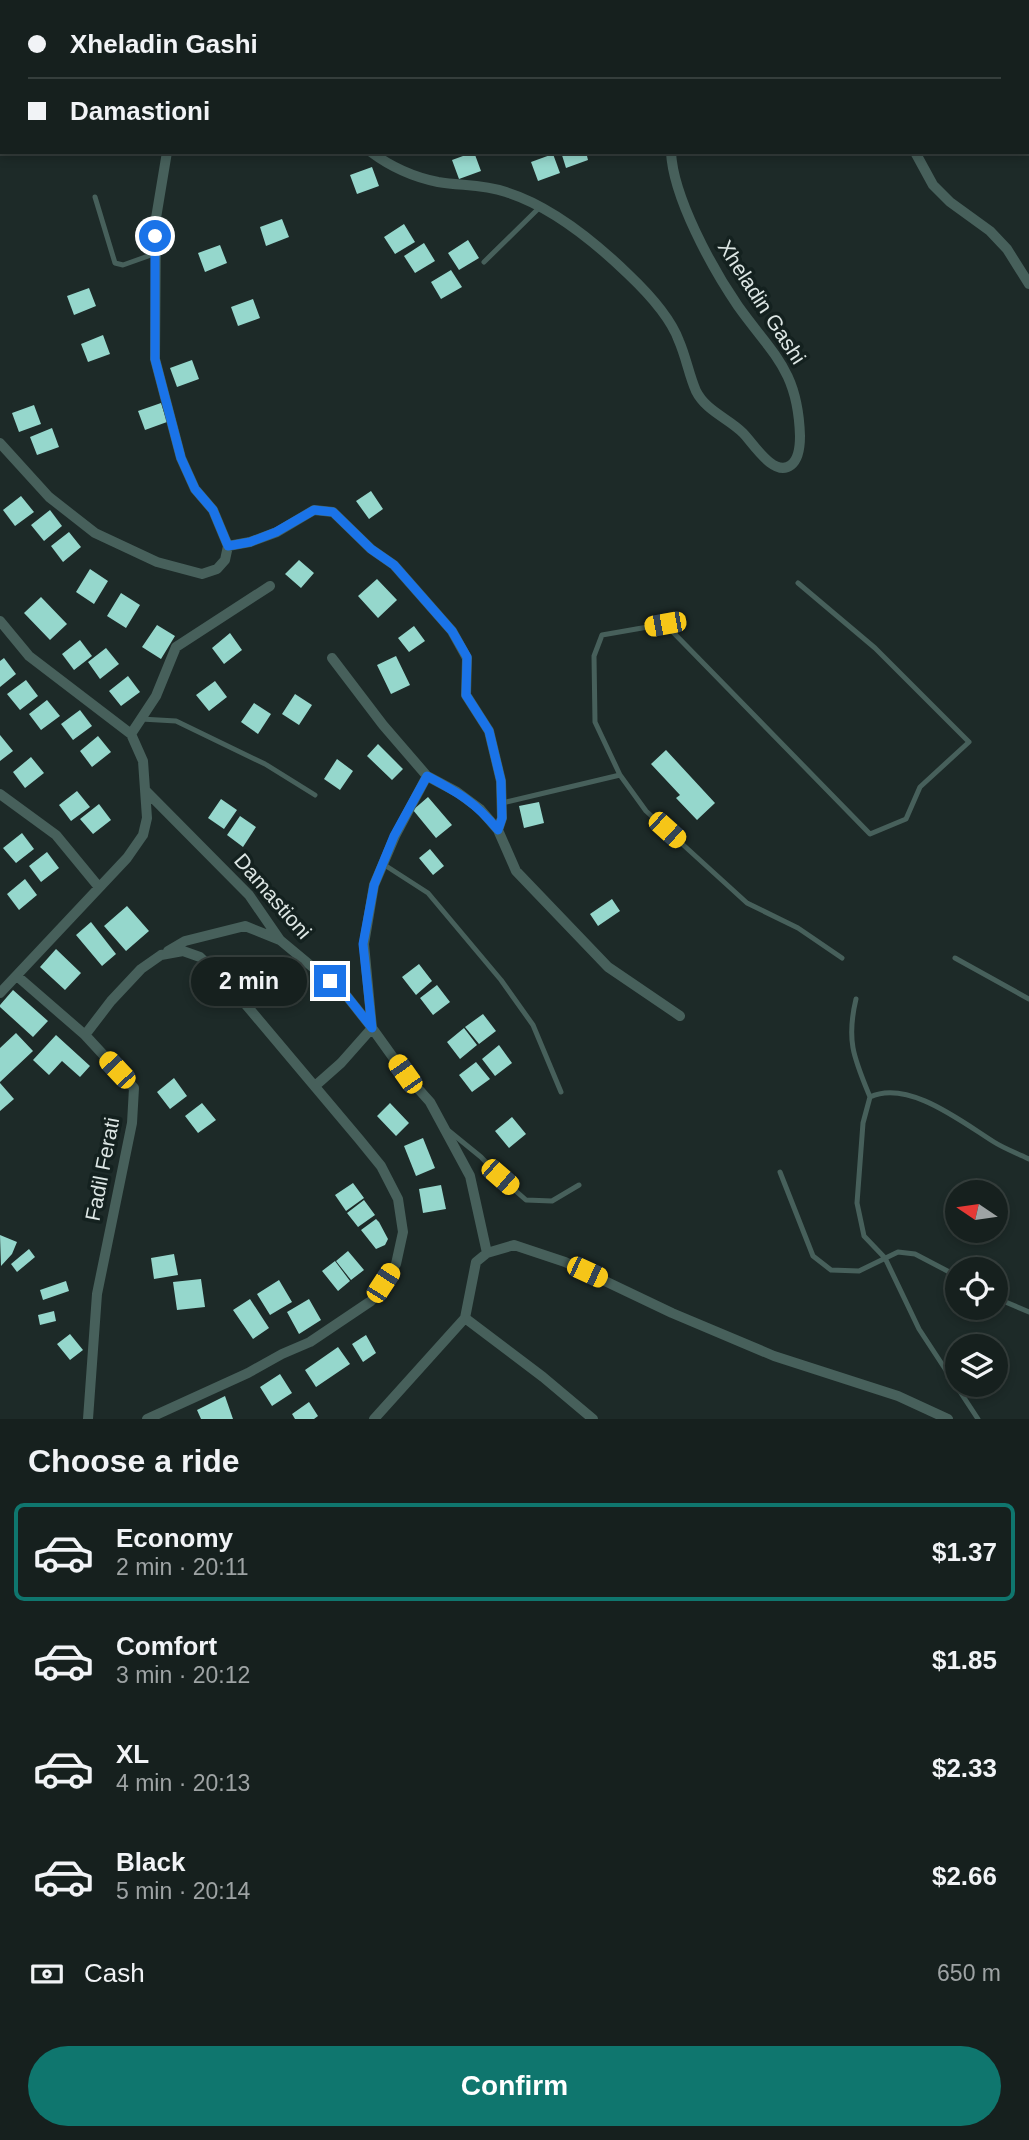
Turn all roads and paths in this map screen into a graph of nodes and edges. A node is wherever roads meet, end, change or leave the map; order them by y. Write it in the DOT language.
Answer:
graph roads {
  1 [pos="167,154"];
  2 [pos="374,154"];
  3 [pos="671,154"];
  4 [pos="916,154"];
  5 [pos="96,197"];
  6 [pos="540,207"];
  7 [pos="155,254"];
  8 [pos="484,262"];
  9 [pos="1029,284"];
  10 [pos="0,443"];
  11 [pos="228,546"];
  12 [pos="798,583"];
  13 [pos="270,586"];
  14 [pos="0,621"];
  15 [pos="332,658"];
  16 [pos="141,719"];
  17 [pos="131,734"];
  18 [pos="620,775"];
  19 [pos="427,776"];
  20 [pos="145,790"];
  21 [pos="0,794"];
  22 [pos="315,795"];
  23 [pos="502,803"];
  24 [pos="498,830"];
  25 [pos="383,864"];
  26 [pos="98,887"];
  27 [pos="281,940"];
  28 [pos="161,955"];
  29 [pos="842,958"];
  30 [pos="955,958"];
  31 [pos="16,976"];
  32 [pos="2,987"];
  33 [pos="856,999"];
  34 [pos="1029,999"];
  35 [pos="680,1016"];
  36 [pos="372,1028"];
  37 [pos="85,1035"];
  38 [pos="315,1086"];
  39 [pos="561,1092"];
  40 [pos="870,1097"];
  41 [pos="444,1127"];
  42 [pos="1029,1159"];
  43 [pos="780,1172"];
  44 [pos="579,1185"];
  45 [pos="487,1253"];
  46 [pos="885,1258"];
  47 [pos="945,1270"];
  48 [pos="1008,1303"];
  49 [pos="1029,1312"];
  50 [pos="465,1318"];
  51 [pos="88,1419"];
  52 [pos="147,1419"];
  53 [pos="374,1419"];
  54 [pos="593,1419"];
  55 [pos="948,1419"];
  56 [pos="978,1419"];
  1 -- 7 [label="street"];
  2 -- 6 [label="street, Xheladin Gashi"];
  3 -- 6 [label="street, Xheladin Gashi"];
  4 -- 9 [label="street"];
  5 -- 7 [label="lane"];
  6 -- 8 [label="lane"];
  7 -- 11 [label="street"];
  10 -- 11 [label="street"];
  11 -- 23 [label="street"];
  12 -- 18 [label="lane"];
  13 -- 16 [label="street"];
  14 -- 17 [label="street"];
  15 -- 19 [label="street"];
  16 -- 17 [label="street"];
  16 -- 22 [label="lane"];
  17 -- 20 [label="street"];
  18 -- 23 [label="lane"];
  18 -- 29 [label="lane"];
  19 -- 24 [label="street"];
  19 -- 25 [label="street"];
  20 -- 26 [label="street"];
  20 -- 27 [label="street, Damastioni"];
  21 -- 26 [label="street"];
  23 -- 24 [label="street"];
  24 -- 35 [label="street"];
  25 -- 36 [label="street"];
  25 -- 39 [label="lane"];
  26 -- 31 [label="street"];
  27 -- 28 [label="street"];
  27 -- 36 [label="street, Damastioni"];
  28 -- 37 [label="street"];
  28 -- 38 [label="street"];
  30 -- 34 [label="lane"];
  31 -- 32 [label="street"];
  31 -- 37 [label="street, Fadil Ferati"];
  33 -- 40 [label="lane"];
  36 -- 38 [label="street"];
  36 -- 41 [label="street, Damastioni"];
  37 -- 51 [label="street, Fadil Ferati"];
  38 -- 52 [label="street"];
  40 -- 42 [label="lane"];
  40 -- 46 [label="lane"];
  41 -- 44 [label="lane"];
  41 -- 45 [label="street, Damastioni"];
  43 -- 46 [label="lane"];
  45 -- 50 [label="street"];
  45 -- 55 [label="street"];
  46 -- 47 [label="lane"];
  46 -- 56 [label="lane"];
  48 -- 49 [label="lane"];
  50 -- 53 [label="street"];
  50 -- 54 [label="street"];
}
